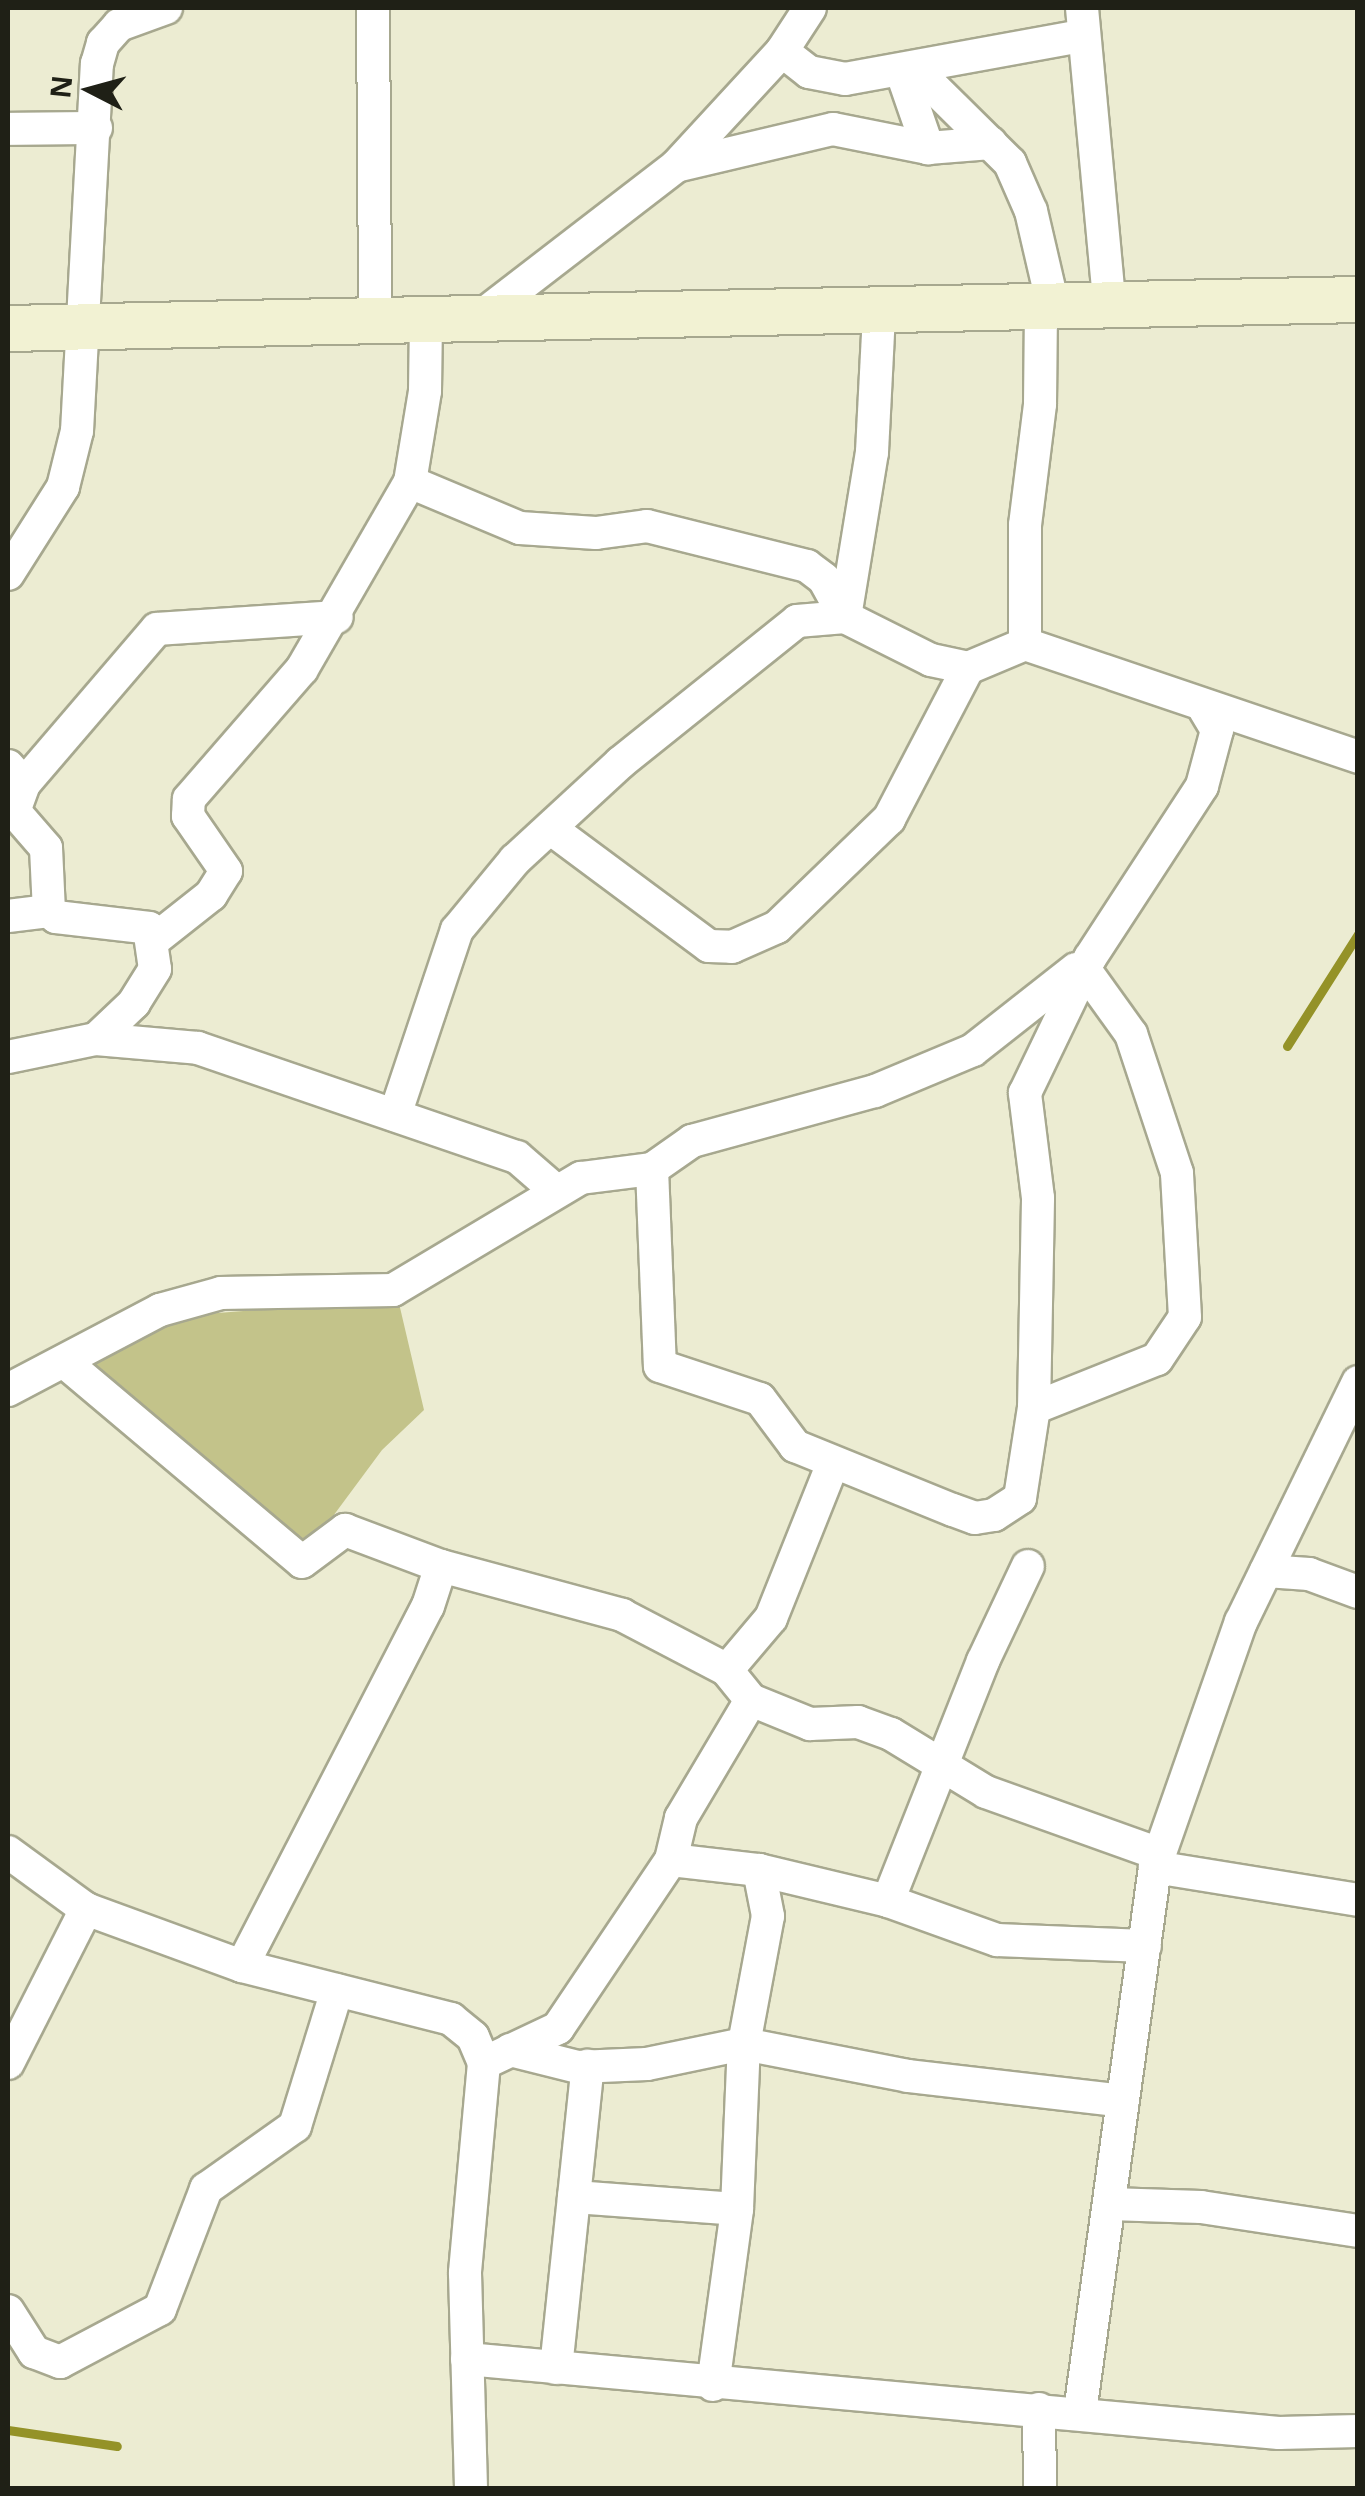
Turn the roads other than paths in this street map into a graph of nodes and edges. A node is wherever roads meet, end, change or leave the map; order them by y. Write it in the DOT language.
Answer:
graph roads {
  1 [pos="166,8"];
  2 [pos="373,8"];
  3 [pos="810,8"];
  4 [pos="1082,22"];
  5 [pos="782,52"];
  6 [pos="907,69"];
  7 [pos="96,128"];
  8 [pos="8,129"];
  9 [pos="991,143"];
  10 [pos="928,148"];
  11 [pos="676,166"];
  12 [pos="1358,299"];
  13 [pos="1110,308"];
  14 [pos="1048,310"];
  15 [pos="880,314"];
  16 [pos="474,321"];
  17 [pos="426,322"];
  18 [pos="375,323"];
  19 [pos="8,328"];
  20 [pos="84,328"];
  21 [pos="410,482"];
  22 [pos="8,574"];
  23 [pos="337,618"];
  24 [pos="845,618"];
  25 [pos="1025,644"];
  26 [pos="968,668"];
  27 [pos="1204,710"];
  28 [pos="1358,757"];
  29 [pos="16,775"];
  30 [pos="550,828"];
  31 [pos="49,911"];
  32 [pos="8,916"];
  33 [pos="154,940"];
  34 [pos="1088,964"];
  35 [pos="96,1038"];
  36 [pos="8,1058"];
  37 [pos="394,1115"];
  38 [pos="652,1170"];
  39 [pos="554,1190"];
  40 [pos="67,1364"];
  41 [pos="1358,1382"];
  42 [pos="8,1390"];
  43 [pos="1034,1408"];
  44 [pos="833,1463"];
  45 [pos="441,1566"];
  46 [pos="1028,1566"];
  47 [pos="1266,1571"];
  48 [pos="1358,1592"];
  49 [pos="726,1670"];
  50 [pos="751,1700"];
  51 [pos="942,1765"];
  52 [pos="8,1852"];
  53 [pos="671,1860"];
  54 [pos="1157,1861"];
  55 [pos="760,1870"];
  56 [pos="1358,1900"];
  57 [pos="888,1901"];
  58 [pos="86,1910"];
  59 [pos="1145,1946"];
  60 [pos="242,1966"];
  61 [pos="338,1990"];
  62 [pos="744,2044"];
  63 [pos="497,2056"];
  64 [pos="8,2063"];
  65 [pos="588,2066"];
  66 [pos="1123,2100"];
  67 [pos="574,2197"];
  68 [pos="1110,2204"];
  69 [pos="737,2209"];
  70 [pos="1358,2232"];
  71 [pos="8,2311"];
  72 [pos="467,2359"];
  73 [pos="556,2368"];
  74 [pos="713,2384"];
  75 [pos="1039,2409"];
  76 [pos="1080,2412"];
  77 [pos="1358,2431"];
  78 [pos="470,2488"];
  79 [pos="1040,2488"];
  1 -- 7 [label="street"];
  2 -- 18 [label="street"];
  3 -- 5 [label="street"];
  4 -- 6 [label="street"];
  4 -- 13 [label="street"];
  5 -- 6 [label="street"];
  5 -- 11 [label="street"];
  6 -- 9 [label="street"];
  6 -- 10 [label="street"];
  7 -- 8 [label="street"];
  7 -- 20 [label="street"];
  9 -- 10 [label="street"];
  9 -- 14 [label="street"];
  10 -- 11 [label="street"];
  11 -- 16 [label="street"];
  12 -- 13 [label="main road"];
  13 -- 14 [label="main road"];
  14 -- 15 [label="main road"];
  14 -- 25 [label="street"];
  15 -- 16 [label="main road"];
  15 -- 24 [label="street"];
  16 -- 17 [label="main road"];
  17 -- 18 [label="main road"];
  17 -- 21 [label="street"];
  18 -- 20 [label="main road"];
  19 -- 20 [label="main road"];
  20 -- 22 [label="street"];
  21 -- 23 [label="street"];
  21 -- 24 [label="street"];
  23 -- 29 [label="street"];
  23 -- 33 [label="street"];
  24 -- 26 [label="street"];
  24 -- 30 [label="street"];
  25 -- 26 [label="street"];
  25 -- 27 [label="street"];
  26 -- 30 [label="street"];
  27 -- 28 [label="street"];
  27 -- 34 [label="street"];
  29 -- 31 [label="street"];
  30 -- 37 [label="street"];
  31 -- 32 [label="street"];
  31 -- 33 [label="street"];
  33 -- 35 [label="street"];
  34 -- 38 [label="street"];
  34 -- 43 [label="street"];
  34 -- 43 [label="street"];
  35 -- 36 [label="street"];
  35 -- 37 [label="street"];
  37 -- 39 [label="street"];
  38 -- 39 [label="street"];
  38 -- 44 [label="street"];
  39 -- 40 [label="street"];
  40 -- 42 [label="street"];
  40 -- 45 [label="street"];
  41 -- 47 [label="street"];
  43 -- 44 [label="street"];
  44 -- 49 [label="street"];
  45 -- 49 [label="street"];
  45 -- 60 [label="street"];
  46 -- 51 [label="street"];
  47 -- 48 [label="street"];
  47 -- 54 [label="street"];
  49 -- 50 [label="street"];
  50 -- 51 [label="street"];
  50 -- 53 [label="street"];
  51 -- 54 [label="street"];
  51 -- 57 [label="street"];
  52 -- 58 [label="street"];
  53 -- 55 [label="street"];
  53 -- 63 [label="street"];
  54 -- 56 [label="street"];
  54 -- 59 [label="street"];
  55 -- 57 [label="street"];
  55 -- 62 [label="street"];
  57 -- 59 [label="street"];
  58 -- 60 [label="street"];
  58 -- 64 [label="street"];
  59 -- 66 [label="street"];
  60 -- 61 [label="street"];
  61 -- 63 [label="street"];
  61 -- 71 [label="street"];
  62 -- 65 [label="street"];
  62 -- 66 [label="street"];
  62 -- 69 [label="street"];
  63 -- 65 [label="street"];
  63 -- 72 [label="street"];
  65 -- 67 [label="street"];
  66 -- 68 [label="street"];
  67 -- 69 [label="street"];
  67 -- 73 [label="street"];
  68 -- 70 [label="street"];
  68 -- 76 [label="street"];
  69 -- 74 [label="street"];
  72 -- 73 [label="street"];
  72 -- 78 [label="street"];
  73 -- 74 [label="street"];
  74 -- 75 [label="street"];
  75 -- 76 [label="street"];
  75 -- 79 [label="street"];
  76 -- 77 [label="street"];
}
